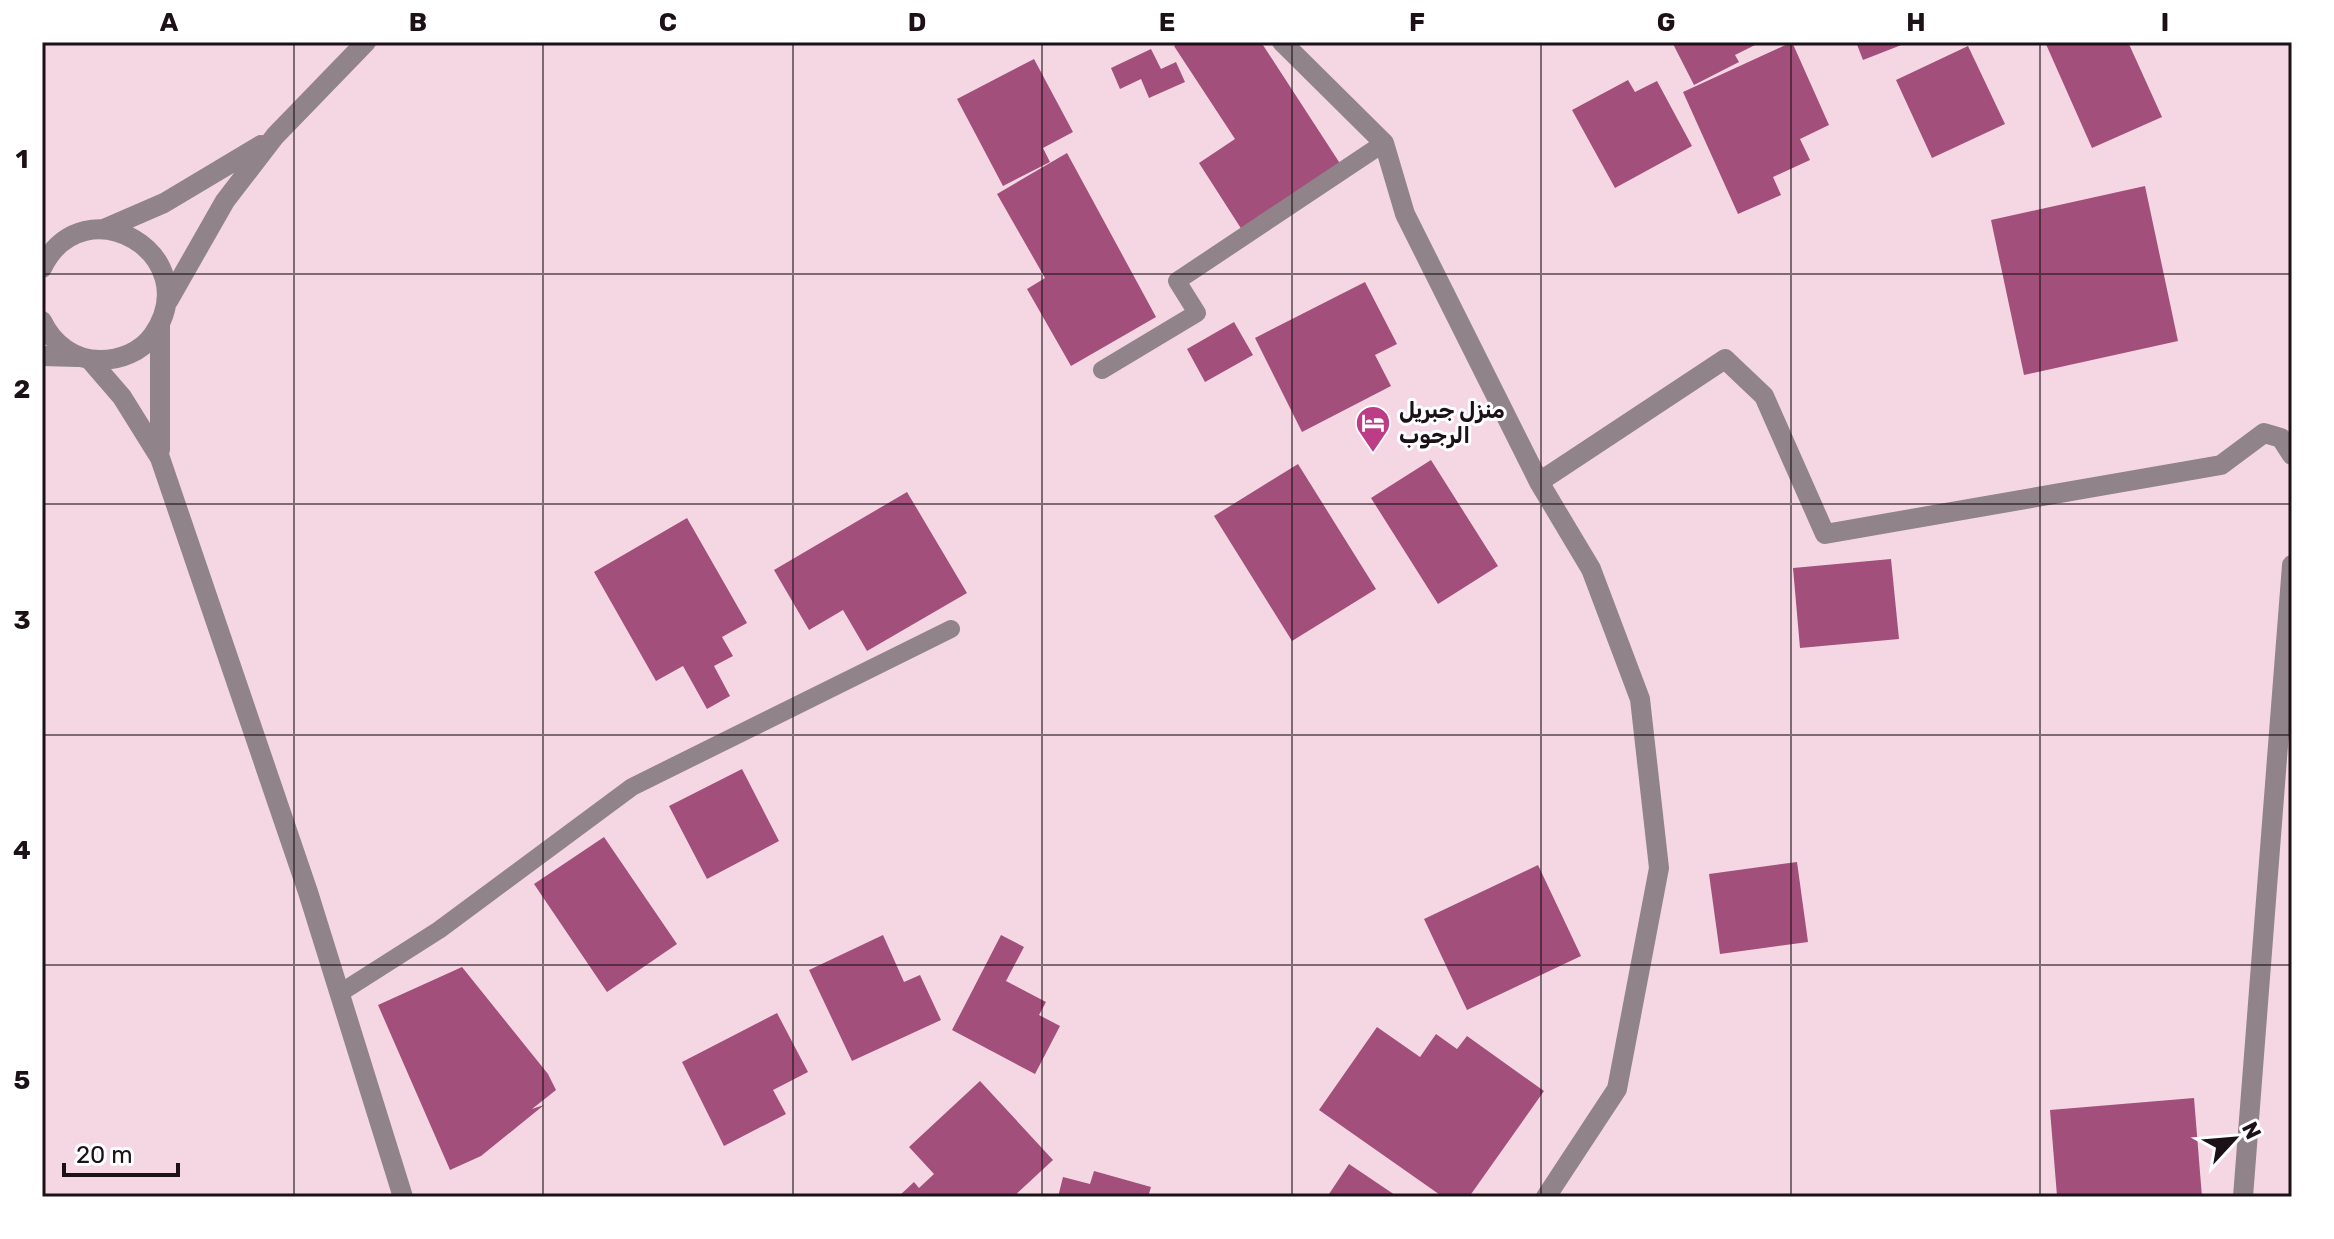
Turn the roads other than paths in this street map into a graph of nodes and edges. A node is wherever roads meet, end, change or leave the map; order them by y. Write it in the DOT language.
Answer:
graph roads {
  1 [pos="366,42"];
  2 [pos="1282,42"];
  3 [pos="275,136"];
  4 [pos="1384,143"];
  5 [pos="104,229"];
  6 [pos="44,263"];
  7 [pos="167,303"];
  8 [pos="42,321"];
  9 [pos="160,324"];
  10 [pos="42,356"];
  11 [pos="85,358"];
  12 [pos="1102,370"];
  13 [pos="2292,455"];
  14 [pos="160,458"];
  15 [pos="1539,482"];
  16 [pos="2292,565"];
  17 [pos="951,629"];
  18 [pos="340,993"];
  19 [pos="403,1197"];
  20 [pos="1546,1197"];
  21 [pos="2243,1197"];
  1 -- 3 [label="street"];
  2 -- 4 [label="street"];
  3 -- 5 [label="street"];
  3 -- 7 [label="street"];
  4 -- 12 [label="lane"];
  4 -- 15 [label="street"];
  5 -- 6 [label="street"];
  5 -- 7 [label="street"];
  7 -- 9 [label="street"];
  8 -- 11 [label="street"];
  9 -- 11 [label="street"];
  9 -- 14 [label="street"];
  10 -- 11 [label="street"];
  11 -- 14 [label="street"];
  13 -- 15 [label="street"];
  14 -- 18 [label="street"];
  15 -- 20 [label="street"];
  16 -- 21 [label="street"];
  17 -- 18 [label="lane"];
  18 -- 19 [label="street"];
}
